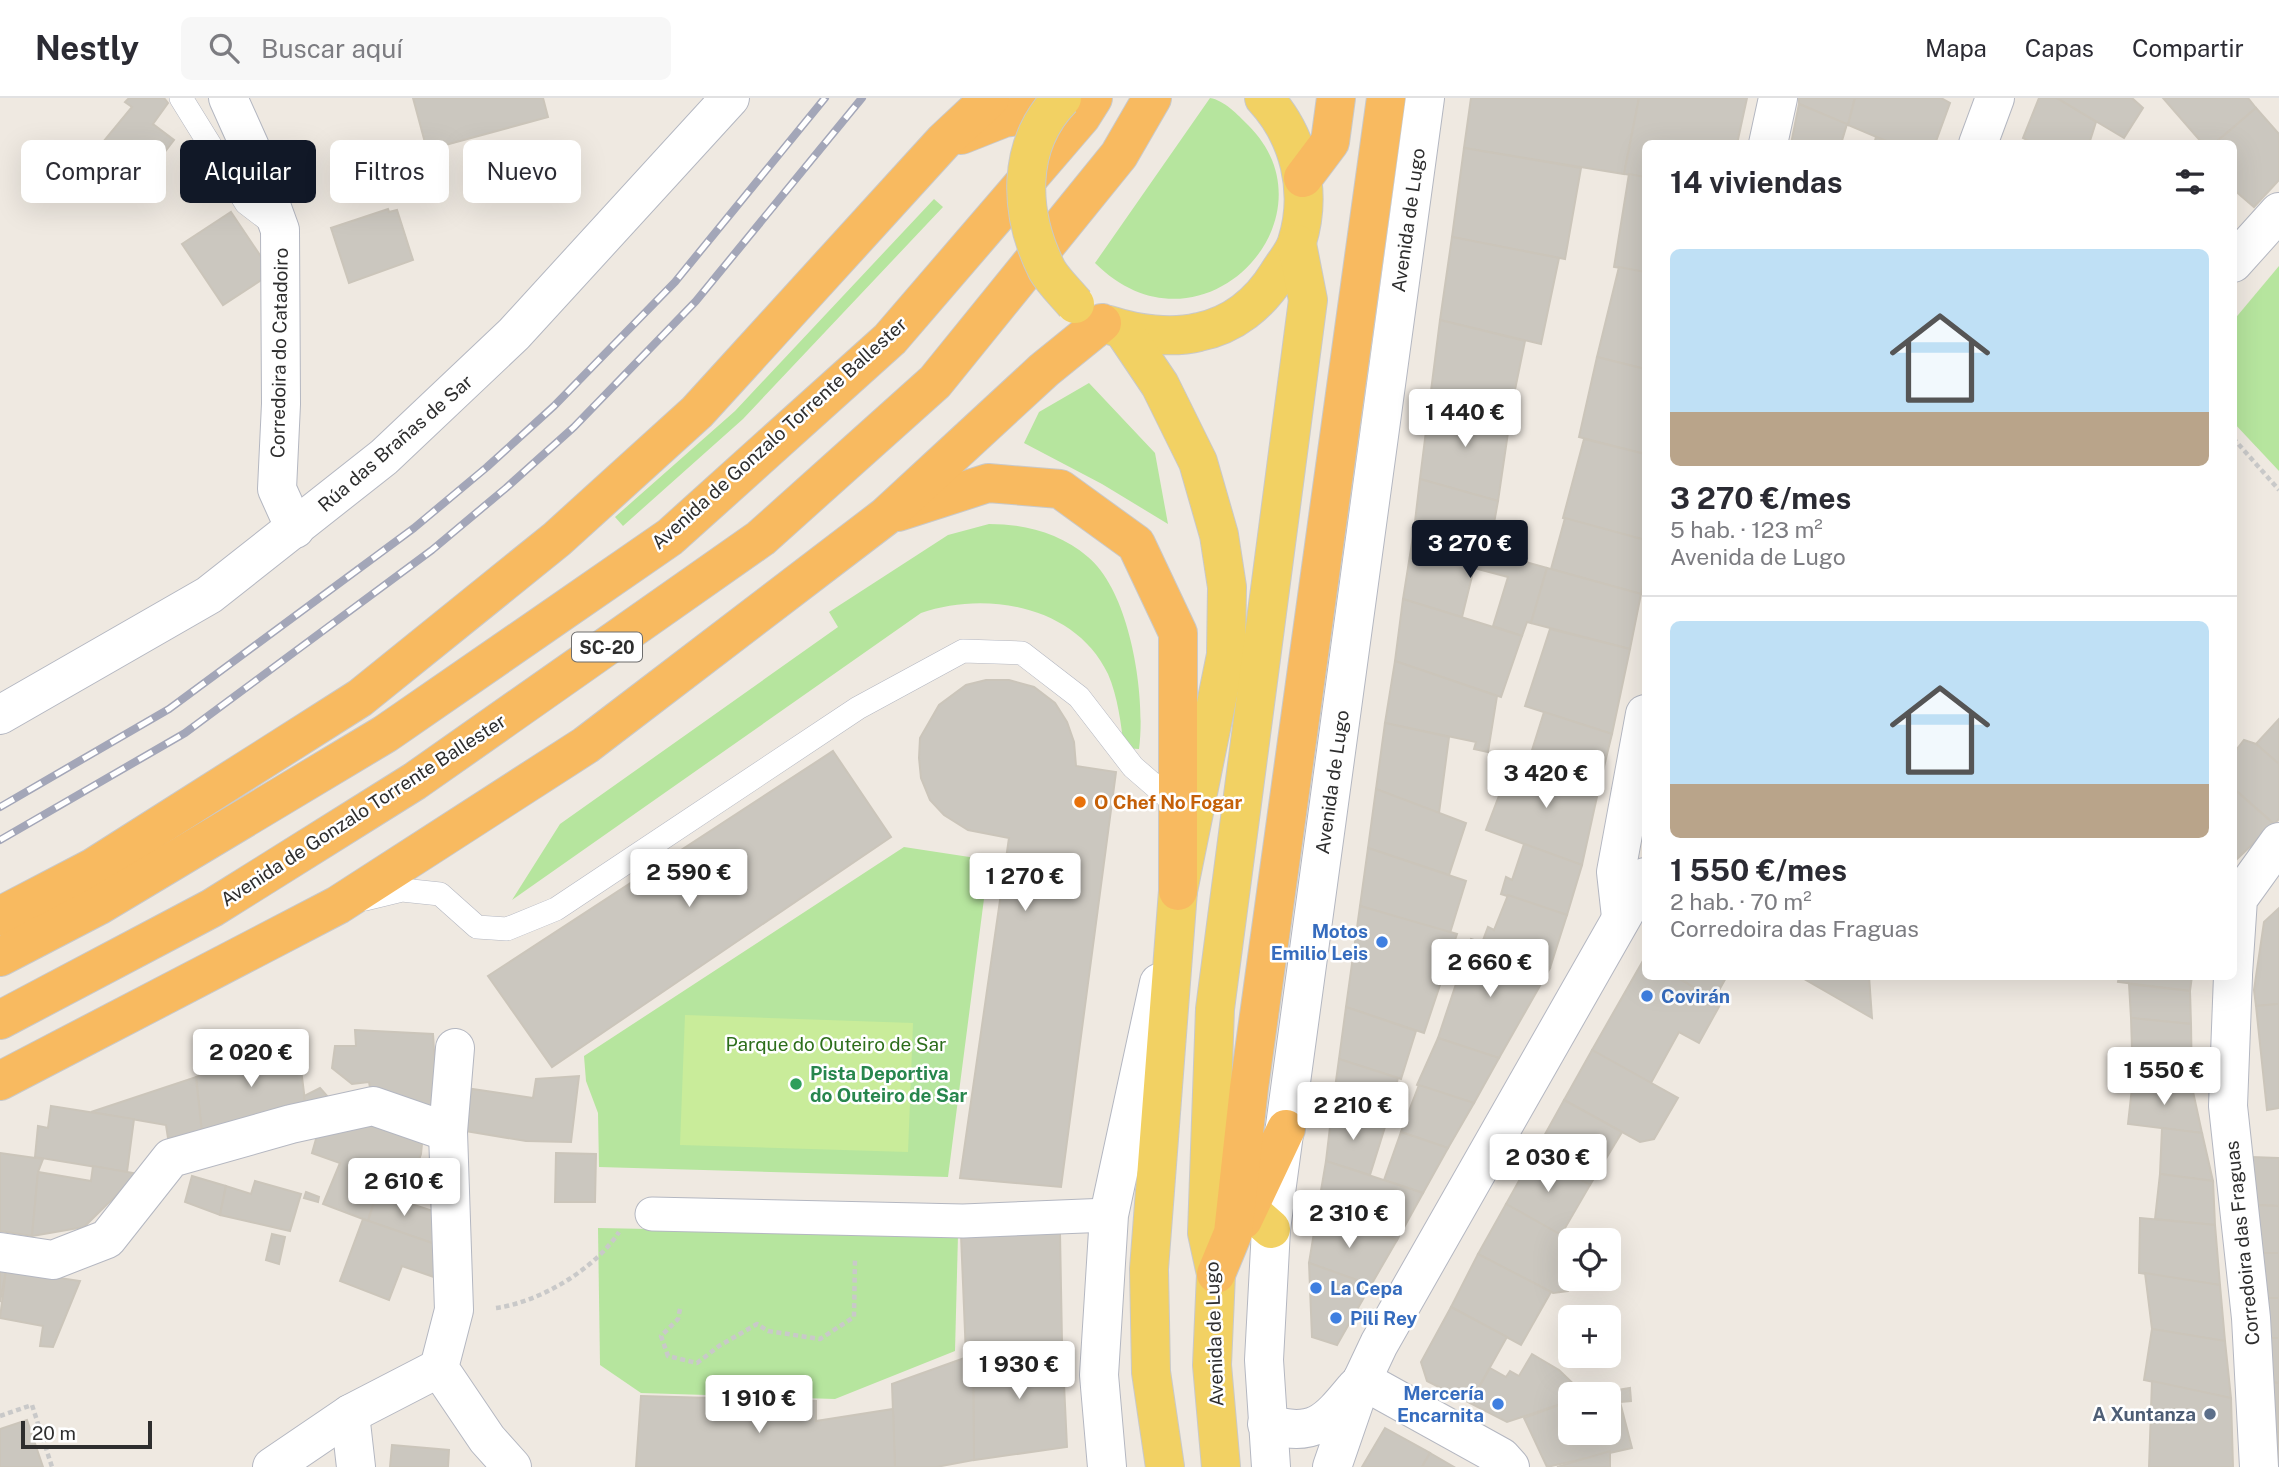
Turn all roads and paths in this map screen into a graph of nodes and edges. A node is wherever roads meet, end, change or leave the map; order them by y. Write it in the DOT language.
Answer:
graph roads {
  1 [pos="181,98"];
  2 [pos="228,98"];
  3 [pos="730,98"];
  4 [pos="990,98"];
  5 [pos="1152,98"];
  6 [pos="1336,98"];
  7 [pos="1386,98"];
  8 [pos="1425,98"];
  9 [pos="1778,98"];
  10 [pos="1995,98"];
  11 [pos="1265,99"];
  12 [pos="1071,106"];
  13 [pos="1769,140"];
  14 [pos="1979,140"];
  15 [pos="944,141"];
  16 [pos="1303,178"];
  17 [pos="2279,212"];
  18 [pos="280,230"];
  19 [pos="1297,244"];
  20 [pos="2237,258"];
  21 [pos="1100,319"];
  22 [pos="2237,443"];
  23 [pos="2279,490"];
  24 [pos="886,516"];
  25 [pos="295,529"];
  26 [pos="0,715"];
  27 [pos="1642,730"];
  28 [pos="1178,806"];
  29 [pos="2279,842"];
  30 [pos="1642,882"];
  31 [pos="1178,891"];
  32 [pos="338,905"];
  33 [pos="2237,914"];
  34 [pos="0,916"];
  35 [pos="1621,917"];
  36 [pos="0,957"];
  37 [pos="2233,980"];
  38 [pos="0,1020"];
  39 [pos="456,1048"];
  40 [pos="0,1081"];
  41 [pos="1286,1129"];
  42 [pos="448,1132"];
  43 [pos="1208,1172"];
  44 [pos="652,1214"];
  45 [pos="1109,1215"];
  46 [pos="1248,1217"];
  47 [pos="856,1219"];
  48 [pos="0,1252"];
  49 [pos="1216,1274"];
  50 [pos="680,1309"];
  51 [pos="454,1310"];
  52 [pos="439,1368"];
  53 [pos="1362,1380"];
  54 [pos="350,1414"];
  55 [pos="0,1416"];
  56 [pos="1267,1424"];
  57 [pos="52,1467"];
  58 [pos="272,1467"];
  59 [pos="356,1467"];
  60 [pos="512,1467"];
  61 [pos="1107,1467"];
  62 [pos="1165,1467"];
  63 [pos="1221,1467"];
  64 [pos="1271,1467"];
  65 [pos="1332,1467"];
  66 [pos="1510,1467"];
  67 [pos="2259,1467"];
  1 -- 18 [label="lane"];
  2 -- 18 [label="street, Corredoira do Catadoiro"];
  3 -- 25 [label="street, Rúa das Brañas de Sar"];
  4 -- 15 [label="highway"];
  5 -- 38 [label="highway, Avenida de Gonzalo Torrente Ballester / SC-20"];
  6 -- 16 [label="highway"];
  7 -- 46 [label="highway"];
  8 -- 41 [label="street, Avenida de Lugo"];
  9 -- 13 [label="street"];
  10 -- 14 [label="street"];
  11 -- 16 [label="main road, Avenida de Lugo"];
  12 -- 15 [label="highway"];
  12 -- 21 [label="main road, bridge"];
  12 -- 36 [label="highway, Avenida de Gonzalo Torrente Ballester / SC-20"];
  15 -- 34 [label="highway"];
  16 -- 19 [label="main road, Avenida de Lugo"];
  17 -- 20 [label="street"];
  18 -- 25 [label="street, Corredoira do Catadoiro"];
  19 -- 21 [label="main road, Avenida de Lugo"];
  19 -- 43 [label="main road, Avenida de Lugo"];
  21 -- 24 [label="highway"];
  21 -- 31 [label="main road"];
  22 -- 23 [label="path"];
  24 -- 28 [label="highway"];
  24 -- 32 [label="highway"];
  25 -- 26 [label="street, Rúa das Brañas de Sar"];
  27 -- 35 [label="street"];
  28 -- 31 [label="highway"];
  28 -- 32 [label="lane"];
  29 -- 33 [label="street, Corredoira das Fraguas"];
  30 -- 35 [label="street"];
  31 -- 45 [label="street"];
  31 -- 62 [label="main road"];
  32 -- 40 [label="highway"];
  35 -- 53 [label="street"];
  37 -- 67 [label="street, Corredoira das Fraguas"];
  39 -- 42 [label="street"];
  41 -- 46 [label="highway"];
  42 -- 48 [label="street"];
  42 -- 51 [label="street"];
  43 -- 46 [label="main road"];
  43 -- 49 [label="main road, Avenida de Lugo"];
  44 -- 47 [label="street"];
  44 -- 51 [label="path"];
  45 -- 47 [label="street"];
  45 -- 61 [label="street"];
  46 -- 49 [label="highway"];
  46 -- 56 [label="street"];
  47 -- 50 [label="path"];
  49 -- 63 [label="main road, Avenida de Lugo"];
  51 -- 52 [label="street"];
  52 -- 54 [label="street"];
  52 -- 60 [label="street"];
  53 -- 56 [label="street"];
  53 -- 65 [label="street"];
  53 -- 66 [label="street"];
  54 -- 58 [label="street"];
  54 -- 59 [label="street"];
  55 -- 57 [label="path"];
  56 -- 64 [label="street"];
}
